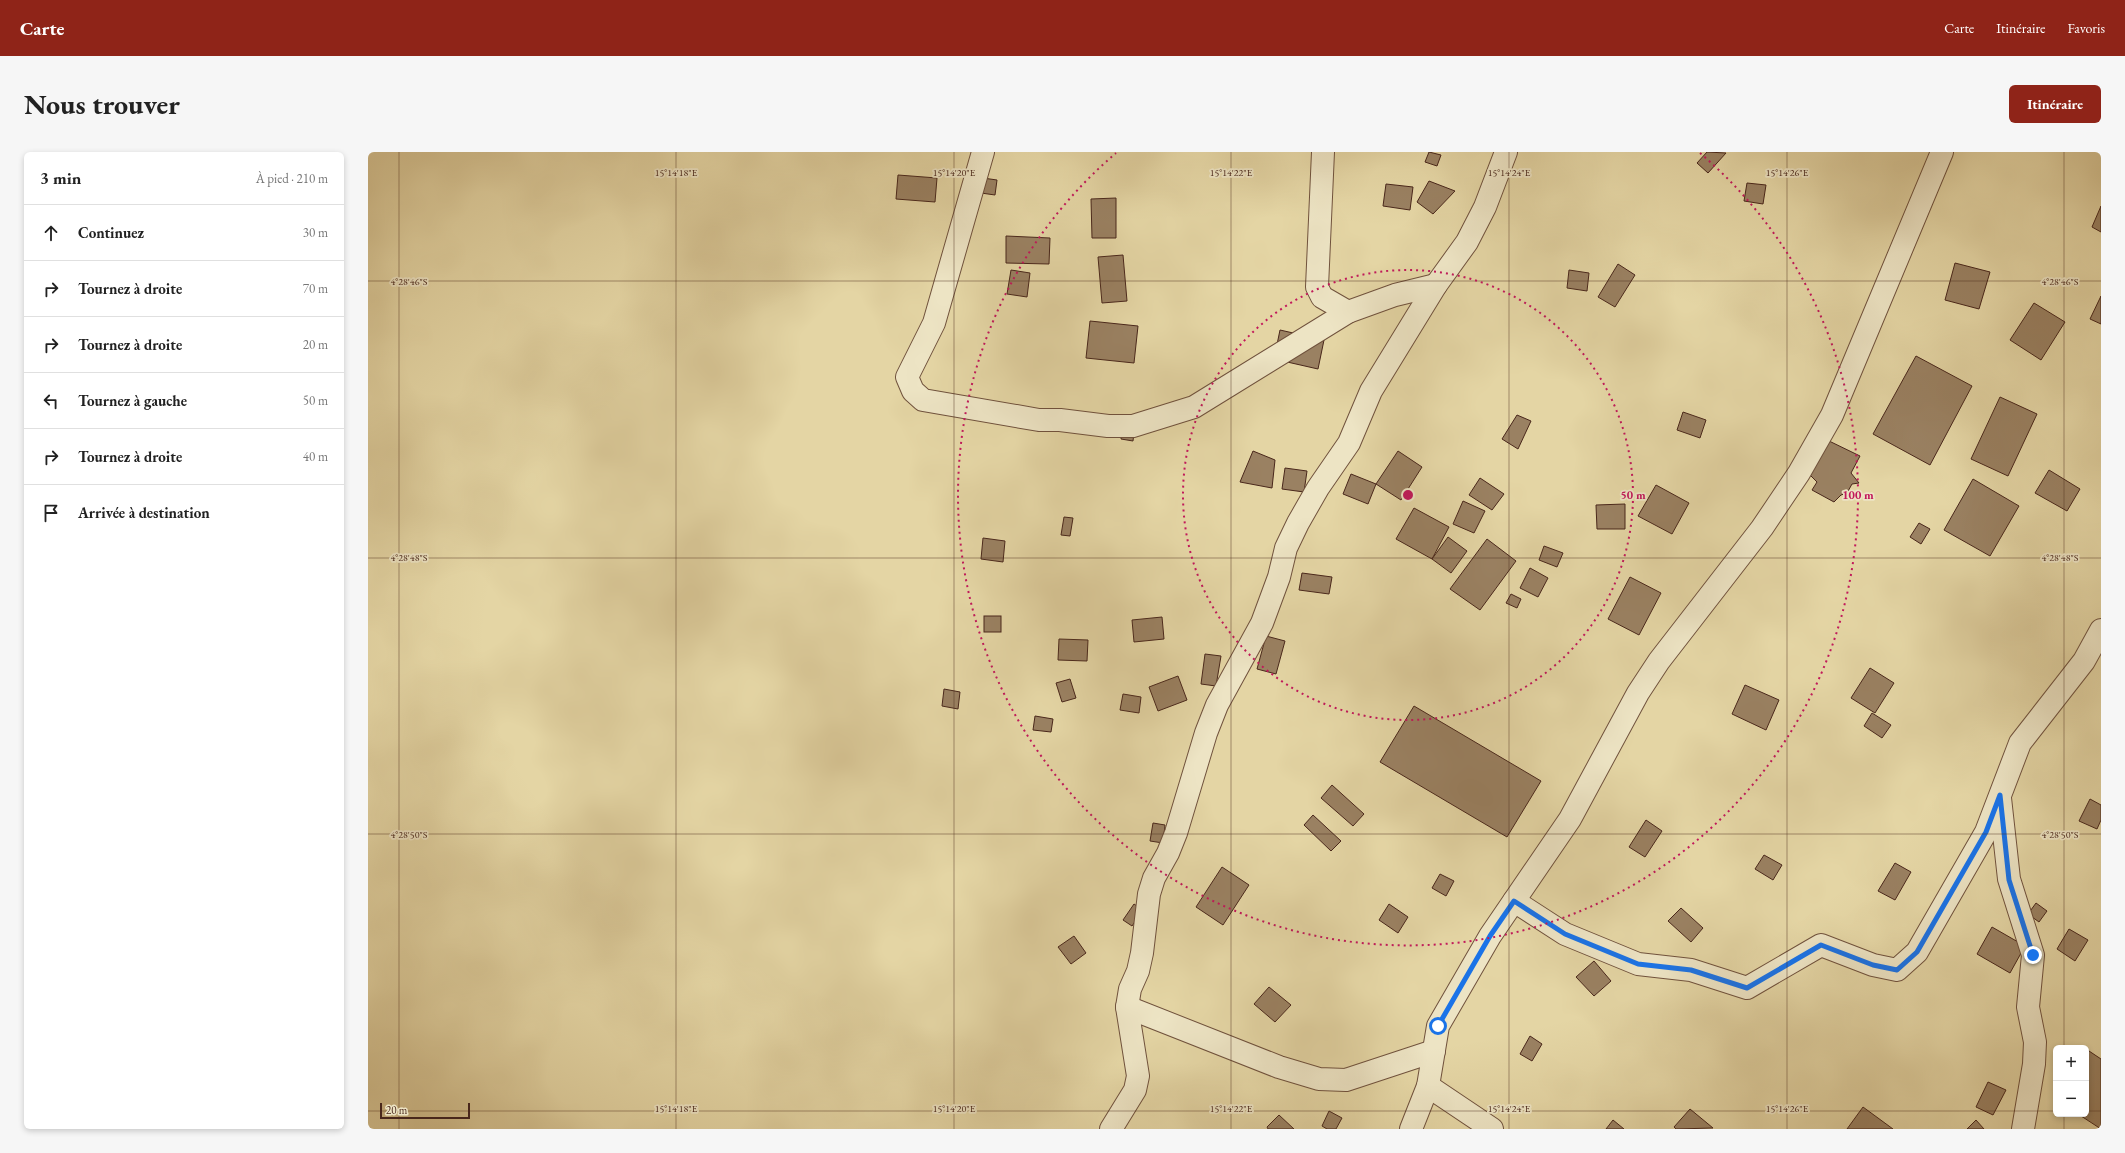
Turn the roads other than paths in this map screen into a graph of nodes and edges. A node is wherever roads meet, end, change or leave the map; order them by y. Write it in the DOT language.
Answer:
graph roads {
  1 [pos="983,152"];
  2 [pos="1322,152"];
  3 [pos="1506,152"];
  4 [pos="1942,152"];
  5 [pos="1436,285"];
  6 [pos="1348,312"];
  7 [pos="2101,630"];
  8 [pos="2000,795"];
  9 [pos="1514,901"];
  10 [pos="1127,1007"];
  11 [pos="1434,1051"];
  12 [pos="1428,1086"];
  13 [pos="1110,1129"];
  14 [pos="1410,1129"];
  15 [pos="1492,1129"];
  16 [pos="2023,1129"];
  1 -- 6 [label="street"];
  2 -- 6 [label="street"];
  3 -- 5 [label="street"];
  4 -- 9 [label="street"];
  5 -- 6 [label="street"];
  5 -- 10 [label="street"];
  7 -- 8 [label="street"];
  8 -- 9 [label="street"];
  8 -- 16 [label="street"];
  9 -- 11 [label="street"];
  10 -- 11 [label="street"];
  10 -- 13 [label="street"];
  11 -- 12 [label="street"];
  12 -- 14 [label="street"];
  12 -- 15 [label="street"];
}
